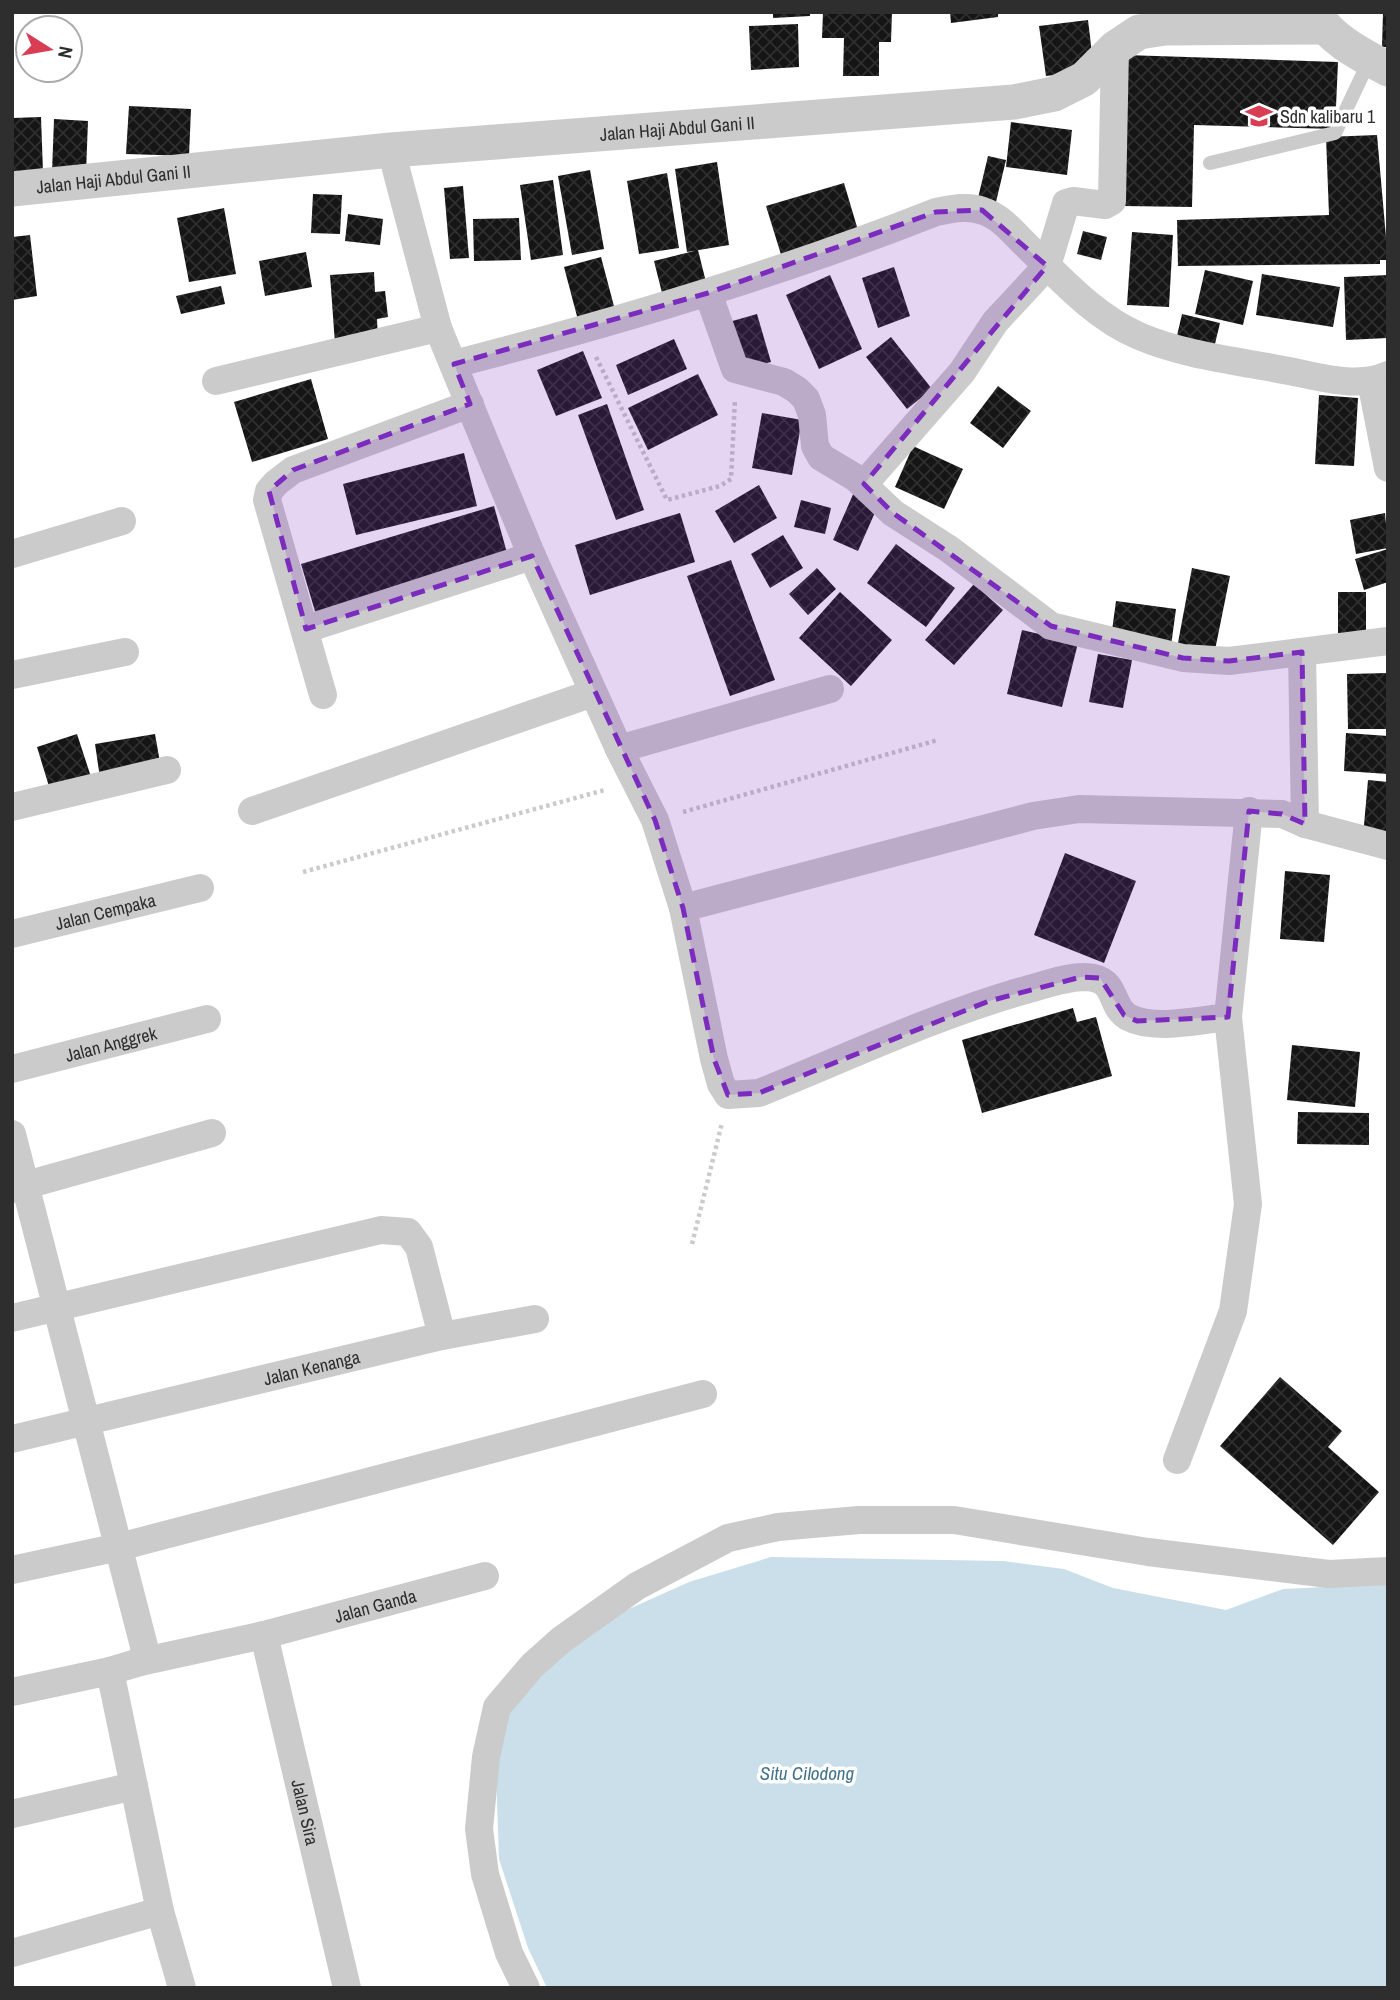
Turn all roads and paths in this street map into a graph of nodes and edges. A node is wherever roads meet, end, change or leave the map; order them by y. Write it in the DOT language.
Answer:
graph roads {
  1 [pos="1319,20"];
  2 [pos="1115,48"];
  3 [pos="1379,64"];
  4 [pos="391,150"];
  5 [pos="1210,163"];
  6 [pos="12,189"];
  7 [pos="1047,266"];
  8 [pos="708,293"];
  9 [pos="438,328"];
  10 [pos="583,331"];
  11 [pos="454,364"];
  12 [pos="736,369"];
  13 [pos="1380,378"];
  14 [pos="216,381"];
  15 [pos="470,404"];
  16 [pos="1388,468"];
  17 [pos="864,484"];
  18 [pos="122,521"];
  19 [pos="12,554"];
  20 [pos="532,556"];
  21 [pos="306,629"];
  22 [pos="1388,642"];
  23 [pos="125,652"];
  24 [pos="1302,652"];
  25 [pos="12,675"];
  26 [pos="830,689"];
  27 [pos="593,693"];
  28 [pos="323,695"];
  29 [pos="938,740"];
  30 [pos="619,749"];
  31 [pos="167,770"];
  32 [pos="637,781"];
  33 [pos="12,807"];
  34 [pos="252,811"];
  35 [pos="1249,811"];
  36 [pos="655,820"];
  37 [pos="1305,824"];
  38 [pos="1388,846"];
  39 [pos="303,872"];
  40 [pos="200,888"];
  41 [pos="683,908"];
  42 [pos="12,934"];
  43 [pos="1228,1017"];
  44 [pos="207,1019"];
  45 [pos="12,1069"];
  46 [pos="728,1095"];
  47 [pos="212,1133"];
  48 [pos="12,1134"];
  49 [pos="19,1188"];
  50 [pos="692,1244"];
  51 [pos="58,1308"];
  52 [pos="12,1318"];
  53 [pos="534,1319"];
  54 [pos="442,1336"];
  55 [pos="703,1394"];
  56 [pos="89,1423"];
  57 [pos="12,1439"];
  58 [pos="1177,1460"];
  59 [pos="119,1546"];
  60 [pos="12,1570"];
  61 [pos="1388,1571"];
  62 [pos="485,1576"];
  63 [pos="264,1635"];
  64 [pos="139,1662"];
  65 [pos="110,1671"];
  66 [pos="12,1692"];
  67 [pos="134,1786"];
  68 [pos="12,1814"];
  69 [pos="160,1911"];
  70 [pos="12,1954"];
  71 [pos="182,1988"];
  72 [pos="347,1988"];
  73 [pos="526,1988"];
  1 -- 2 [label="street, Jalan Haji Abdul Gani II"];
  1 -- 3 [label="street"];
  2 -- 4 [label="street, Jalan Haji Abdul Gani II"];
  2 -- 7 [label="street"];
  3 -- 5 [label="lane"];
  4 -- 6 [label="street, Jalan Haji Abdul Gani II"];
  4 -- 9 [label="street"];
  7 -- 8 [label="street"];
  7 -- 13 [label="street"];
  7 -- 17 [label="street"];
  8 -- 10 [label="street"];
  8 -- 12 [label="street"];
  9 -- 11 [label="street"];
  9 -- 14 [label="street"];
  10 -- 11 [label="street"];
  10 -- 12 [label="path"];
  11 -- 15 [label="street"];
  12 -- 17 [label="street"];
  13 -- 16 [label="street"];
  15 -- 20 [label="street"];
  15 -- 21 [label="street"];
  17 -- 24 [label="street"];
  18 -- 19 [label="street"];
  20 -- 21 [label="street"];
  20 -- 27 [label="street"];
  21 -- 28 [label="street"];
  22 -- 24 [label="street"];
  23 -- 25 [label="street"];
  24 -- 37 [label="street"];
  26 -- 30 [label="street"];
  27 -- 30 [label="street"];
  27 -- 34 [label="street"];
  29 -- 36 [label="path"];
  30 -- 32 [label="street"];
  31 -- 33 [label="street"];
  32 -- 36 [label="street"];
  32 -- 39 [label="path"];
  35 -- 37 [label="street"];
  35 -- 41 [label="street"];
  35 -- 43 [label="street"];
  36 -- 41 [label="street"];
  37 -- 38 [label="street"];
  40 -- 42 [label="street, Jalan Cempaka"];
  41 -- 46 [label="street"];
  43 -- 46 [label="street"];
  43 -- 58 [label="street"];
  44 -- 45 [label="street, Jalan Anggrek"];
  46 -- 50 [label="path"];
  47 -- 49 [label="street"];
  48 -- 49 [label="street"];
  49 -- 51 [label="street"];
  51 -- 52 [label="street"];
  51 -- 54 [label="street"];
  51 -- 56 [label="street"];
  53 -- 54 [label="street, Jalan Kenanga"];
  54 -- 56 [label="street, Jalan Kenanga"];
  55 -- 59 [label="street"];
  56 -- 57 [label="street, Jalan Kenanga"];
  56 -- 59 [label="street"];
  59 -- 60 [label="street"];
  59 -- 64 [label="street"];
  61 -- 73 [label="street"];
  62 -- 63 [label="street, Jalan Ganda"];
  63 -- 64 [label="street, Jalan Ganda"];
  63 -- 72 [label="street, Jalan Sira"];
  64 -- 65 [label="street, Jalan Ganda"];
  65 -- 66 [label="street, Jalan Ganda"];
  65 -- 67 [label="street"];
  67 -- 68 [label="street"];
  67 -- 69 [label="street"];
  69 -- 70 [label="street"];
  69 -- 71 [label="street"];
}
